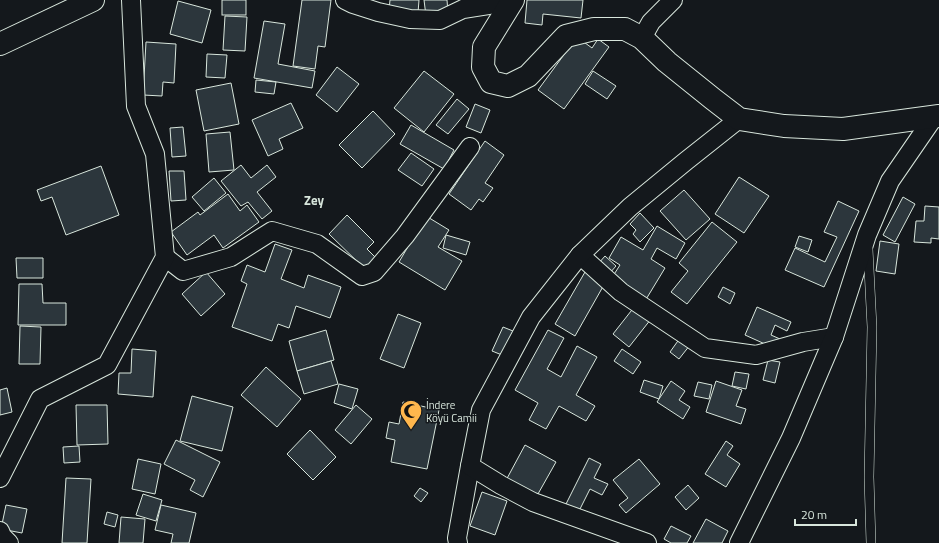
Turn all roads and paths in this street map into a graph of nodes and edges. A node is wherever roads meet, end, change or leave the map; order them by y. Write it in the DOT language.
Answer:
graph roads {
  1 [pos="93,0"];
  2 [pos="131,0"];
  3 [pos="344,0"];
  4 [pos="509,0"];
  5 [pos="513,0"];
  6 [pos="673,0"];
  7 [pos="642,38"];
  8 [pos="0,44"];
  9 [pos="937,116"];
  10 [pos="740,119"];
  11 [pos="470,147"];
  12 [pos="867,235"];
  13 [pos="580,255"];
  14 [pos="166,257"];
  15 [pos="834,337"];
  16 [pos="470,466"];
  17 [pos="0,478"];
  18 [pos="0,531"];
  19 [pos="9,543"];
  20 [pos="458,543"];
  21 [pos="647,543"];
  22 [pos="739,543"];
  23 [pos="871,543"];
  1 -- 8 [label="street"];
  2 -- 14 [label="street"];
  3 -- 4 [label="street"];
  5 -- 7 [label="street"];
  6 -- 7 [label="street"];
  7 -- 10 [label="street"];
  9 -- 10 [label="street"];
  9 -- 12 [label="street"];
  10 -- 13 [label="street"];
  11 -- 14 [label="street"];
  12 -- 15 [label="street"];
  12 -- 23 [label="lane"];
  13 -- 15 [label="street"];
  13 -- 16 [label="street"];
  14 -- 17 [label="street"];
  15 -- 22 [label="street"];
  16 -- 20 [label="street"];
  16 -- 21 [label="street"];
  18 -- 19 [label="street"];
}
